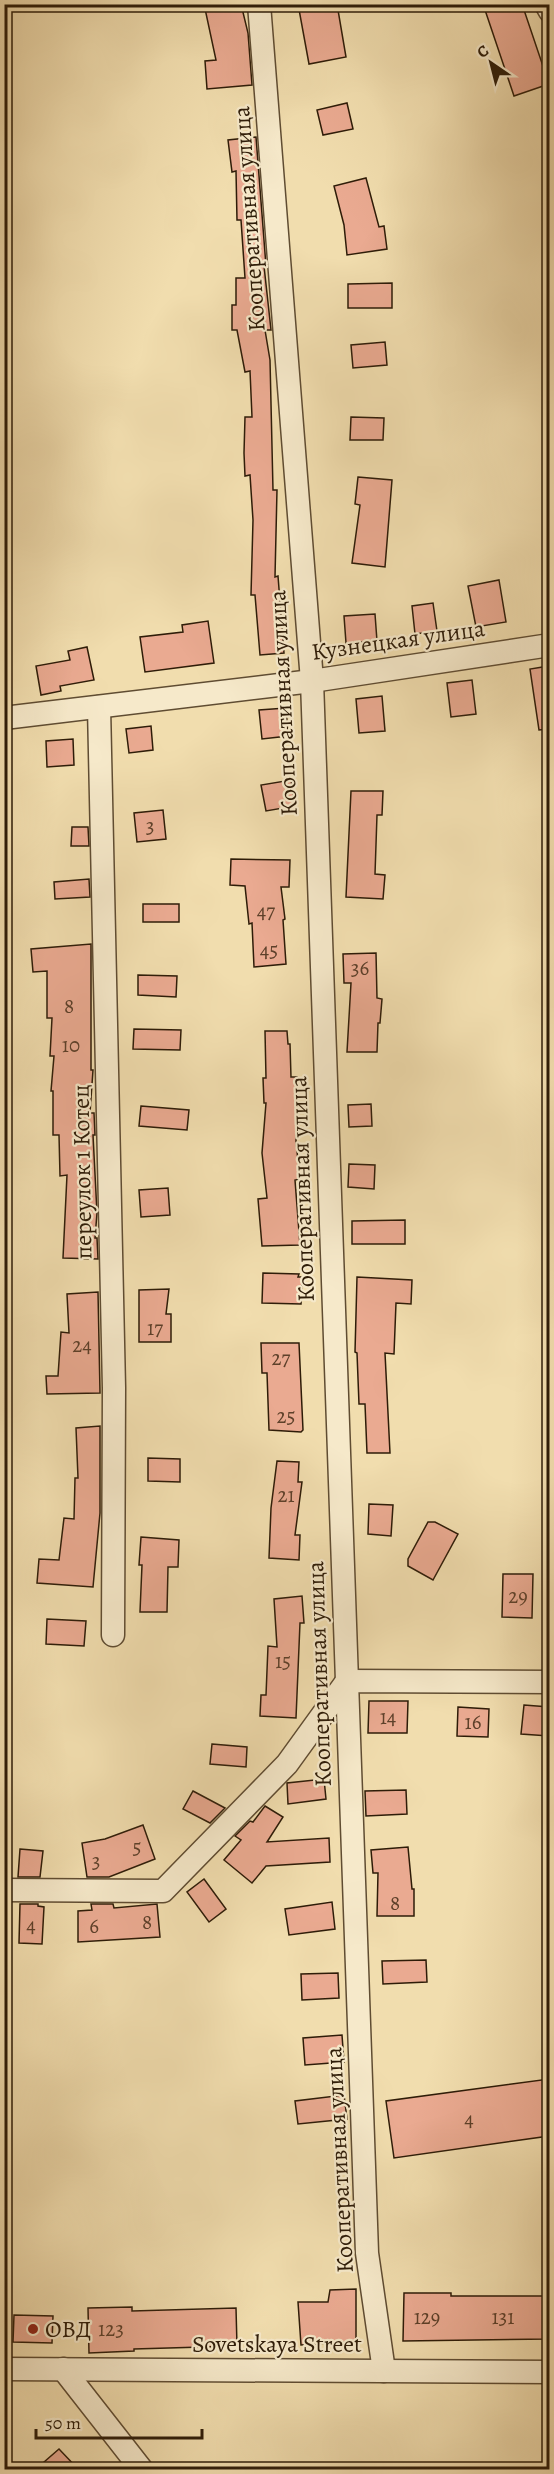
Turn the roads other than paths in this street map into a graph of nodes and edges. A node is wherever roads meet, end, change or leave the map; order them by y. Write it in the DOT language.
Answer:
graph roads {
  1 [pos="259,4"];
  2 [pos="546,4"];
  3 [pos="549,11"];
  4 [pos="549,645"];
  5 [pos="312,681"];
  6 [pos="99,707"];
  7 [pos="4,718"];
  8 [pos="113,1635"];
  9 [pos="346,1681"];
  10 [pos="549,1682"];
  11 [pos="4,1890"];
  12 [pos="4,2369"];
  13 [pos="63,2369"];
  14 [pos="384,2371"];
  15 [pos="549,2372"];
  16 [pos="142,2469"];
  1 -- 5 [label="street, Кооперативная улица"];
  2 -- 3 [label="street"];
  4 -- 5 [label="street, Кузнецкая улица"];
  5 -- 6 [label="street, Кузнецкая улица"];
  5 -- 9 [label="street, Кооперативная улица"];
  6 -- 7 [label="street, Кузнецкая улица"];
  6 -- 8 [label="street, переулок 1 Котец"];
  9 -- 10 [label="street"];
  9 -- 11 [label="street"];
  9 -- 14 [label="street, Кооперативная улица"];
  12 -- 13 [label="street, Sovetskaya Street"];
  13 -- 14 [label="street, Sovetskaya Street"];
  13 -- 16 [label="street"];
  14 -- 15 [label="street, Sovetskaya Street"];
}
